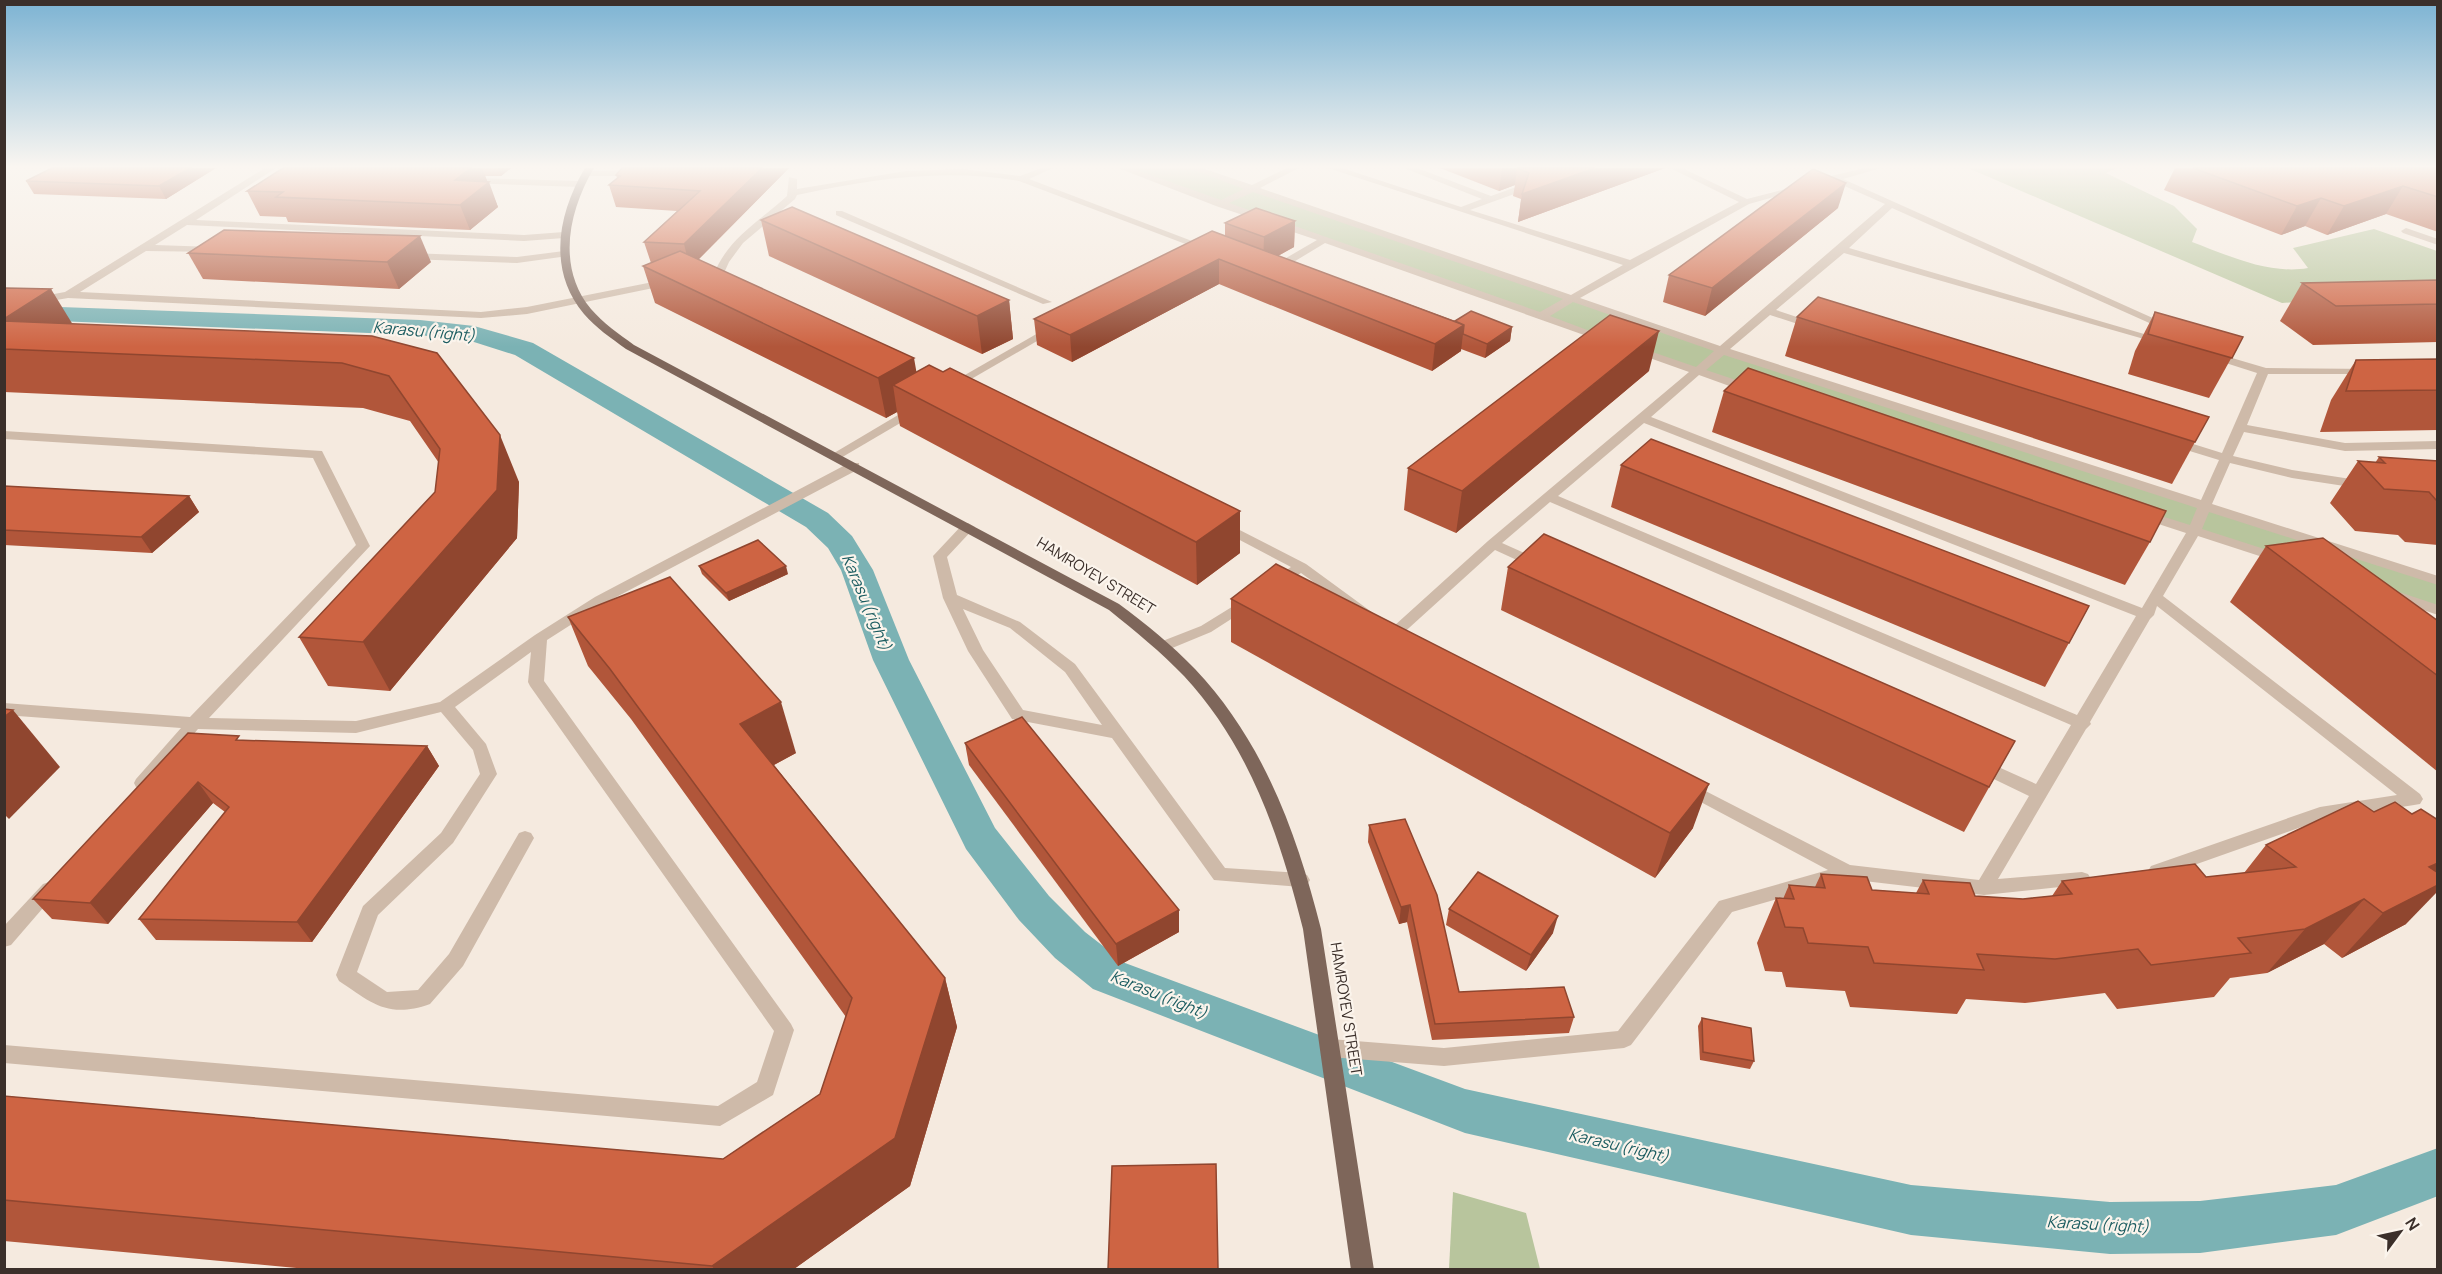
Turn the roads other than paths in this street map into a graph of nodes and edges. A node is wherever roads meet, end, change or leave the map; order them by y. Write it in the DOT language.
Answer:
graph roads {
  1 [pos="177,227"];
  2 [pos="301,227"];
  3 [pos="565,227"];
  4 [pos="753,227"];
  5 [pos="873,227"];
  6 [pos="1150,227"];
  7 [pos="1287,227"];
  8 [pos="1362,227"];
  9 [pos="1516,227"];
  10 [pos="1699,227"];
  11 [pos="1865,227"];
  12 [pos="1946,227"];
  13 [pos="2406,231"];
  14 [pos="564,235"];
  15 [pos="1324,240"];
  16 [pos="2438,242"];
  17 [pos="145,248"];
  18 [pos="1842,249"];
  19 [pos="226,251"];
  20 [pos="564,254"];
  21 [pos="400,256"];
  22 [pos="1188,258"];
  23 [pos="1631,264"];
  24 [pos="1260,268"];
  25 [pos="674,281"];
  26 [pos="735,289"];
  27 [pos="68,295"];
  28 [pos="578,298"];
  29 [pos="1569,299"];
  30 [pos="1047,302"];
  31 [pos="1769,311"];
  32 [pos="1542,316"];
  33 [pos="4,319"];
  34 [pos="1064,321"];
  35 [pos="1824,329"];
  36 [pos="2179,332"];
  37 [pos="2173,344"];
  38 [pos="2198,346"];
  39 [pos="1721,350"];
  40 [pos="2264,371"];
  41 [pos="2388,371"];
  42 [pos="1697,372"];
  43 [pos="1765,393"];
  44 [pos="1643,418"];
  45 [pos="2240,427"];
  46 [pos="4,435"];
  47 [pos="2159,437"];
  48 [pos="2438,445"];
  49 [pos="835,456"];
  50 [pos="2226,459"];
  51 [pos="854,466"];
  52 [pos="2383,486"];
  53 [pos="1549,497"];
  54 [pos="2204,507"];
  55 [pos="2127,509"];
  56 [pos="1209,518"];
  57 [pos="968,527"];
  58 [pos="2194,531"];
  59 [pos="1493,544"];
  60 [pos="2294,563"];
  61 [pos="1301,567"];
  62 [pos="1548,569"];
  63 [pos="2438,581"];
  64 [pos="2382,592"];
  65 [pos="950,598"];
  66 [pos="2157,598"];
  67 [pos="2438,610"];
  68 [pos="2147,615"];
  69 [pos="1394,634"];
  70 [pos="540,638"];
  71 [pos="1415,645"];
  72 [pos="1165,646"];
  73 [pos="445,706"];
  74 [pos="4,709"];
  75 [pos="194,723"];
  76 [pos="2083,724"];
  77 [pos="1117,733"];
  78 [pos="1963,758"];
  79 [pos="1676,781"];
  80 [pos="2039,793"];
  81 [pos="131,795"];
  82 [pos="525,838"];
  83 [pos="1847,872"];
  84 [pos="2141,873"];
  85 [pos="60,876"];
  86 [pos="2096,878"];
  87 [pos="1301,880"];
  88 [pos="1984,888"];
  89 [pos="4,939"];
  90 [pos="1330,1048"];
  91 [pos="4,1054"];
  92 [pos="1363,1269"];
  1 -- 17 [label="street"];
  2 -- 14 [label="street"];
  3 -- 14 [label="main road, HAMROYEV STREET"];
  4 -- 26 [label="street"];
  5 -- 30 [label="street"];
  6 -- 22 [label="street"];
  7 -- 15 [label="street"];
  8 -- 29 [label="street"];
  9 -- 23 [label="street"];
  10 -- 23 [label="street"];
  11 -- 18 [label="street"];
  12 -- 36 [label="street"];
  13 -- 16 [label="street"];
  14 -- 20 [label="main road, HAMROYEV STREET"];
  15 -- 24 [label="street"];
  15 -- 32 [label="street"];
  17 -- 19 [label="street"];
  17 -- 27 [label="street"];
  18 -- 31 [label="street"];
  18 -- 37 [label="street"];
  20 -- 21 [label="street"];
  20 -- 28 [label="main road, HAMROYEV STREET"];
  23 -- 29 [label="street"];
  25 -- 28 [label="street"];
  27 -- 28 [label="street"];
  27 -- 33 [label="street"];
  28 -- 49 [label="main road, HAMROYEV STREET"];
  29 -- 32 [label="street"];
  29 -- 39 [label="street"];
  31 -- 35 [label="street"];
  31 -- 39 [label="street"];
  32 -- 42 [label="street"];
  34 -- 49 [label="street"];
  38 -- 40 [label="street"];
  39 -- 42 [label="street"];
  39 -- 54 [label="street"];
  40 -- 41 [label="street"];
  40 -- 45 [label="street"];
  42 -- 43 [label="street"];
  42 -- 44 [label="street"];
  44 -- 53 [label="street"];
  44 -- 68 [label="street"];
  45 -- 48 [label="street"];
  45 -- 50 [label="street"];
  46 -- 75 [label="street"];
  47 -- 50 [label="street"];
  49 -- 51 [label="main road, HAMROYEV STREET"];
  50 -- 52 [label="street"];
  50 -- 54 [label="street"];
  51 -- 57 [label="main road, HAMROYEV STREET"];
  51 -- 70 [label="street"];
  53 -- 59 [label="street"];
  53 -- 76 [label="street"];
  54 -- 58 [label="street"];
  54 -- 63 [label="street"];
  55 -- 58 [label="street"];
  56 -- 61 [label="street"];
  57 -- 65 [label="street"];
  57 -- 72 [label="main road, HAMROYEV STREET"];
  58 -- 60 [label="street"];
  58 -- 66 [label="street"];
  59 -- 62 [label="street"];
  59 -- 69 [label="street"];
  61 -- 69 [label="street"];
  61 -- 72 [label="street"];
  64 -- 67 [label="street"];
  65 -- 77 [label="street"];
  65 -- 77 [label="street"];
  66 -- 68 [label="street"];
  66 -- 84 [label="street"];
  68 -- 76 [label="street"];
  69 -- 71 [label="street"];
  70 -- 73 [label="street"];
  70 -- 91 [label="street"];
  72 -- 87 [label="main road, HAMROYEV STREET"];
  73 -- 75 [label="street"];
  73 -- 82 [label="street"];
  74 -- 75 [label="street"];
  75 -- 81 [label="street"];
  76 -- 80 [label="street"];
  77 -- 87 [label="street"];
  78 -- 80 [label="street"];
  79 -- 83 [label="street"];
  80 -- 88 [label="street"];
  83 -- 88 [label="street"];
  83 -- 90 [label="street"];
  85 -- 89 [label="street"];
  86 -- 88 [label="street"];
  87 -- 90 [label="main road, HAMROYEV STREET"];
  90 -- 92 [label="main road, HAMROYEV STREET"];
}
